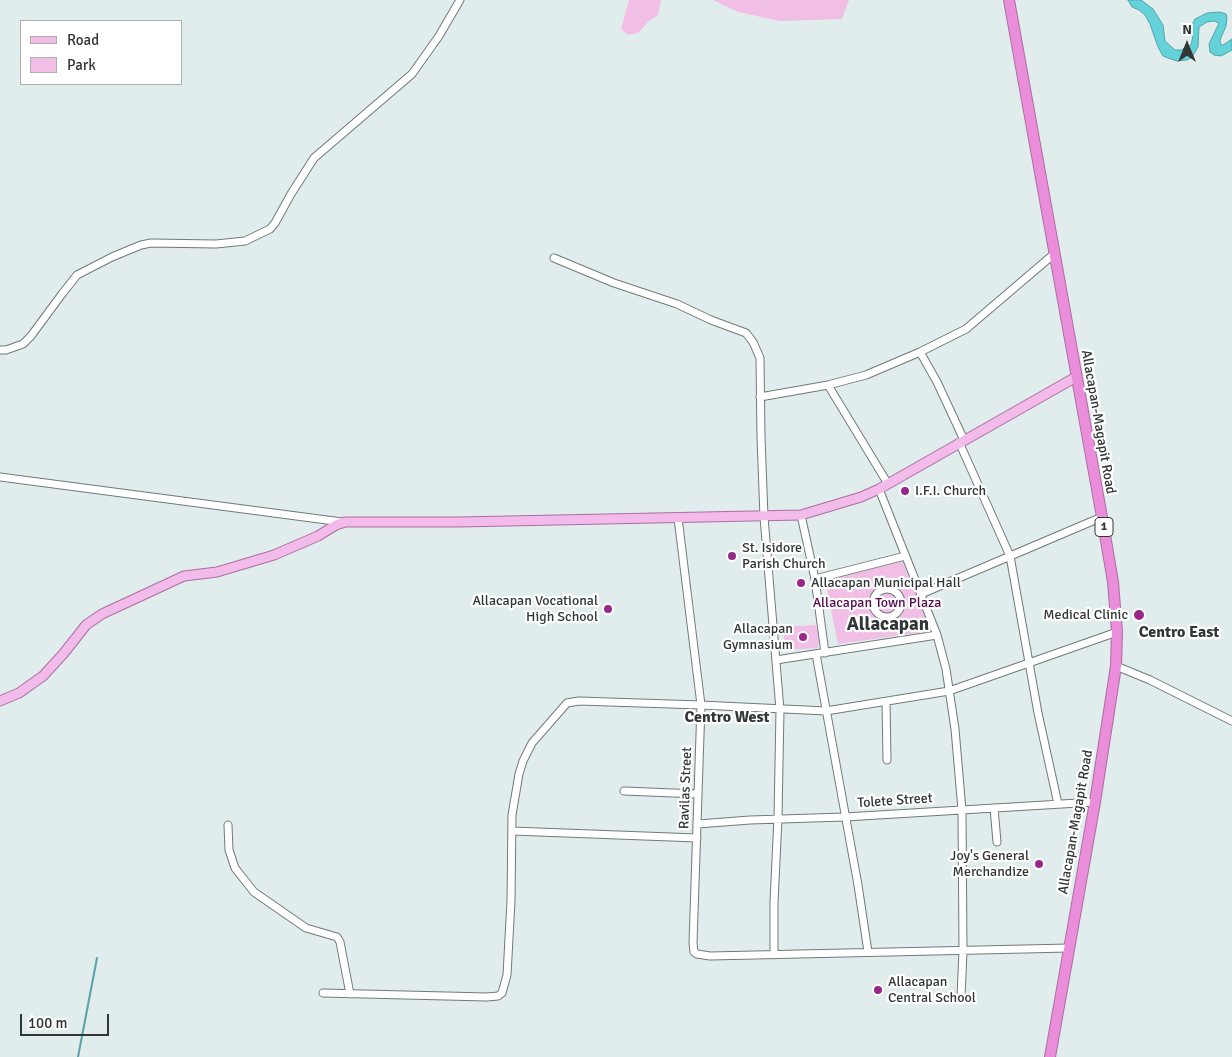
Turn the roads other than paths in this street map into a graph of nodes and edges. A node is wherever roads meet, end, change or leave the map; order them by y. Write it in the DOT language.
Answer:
graph roads {
  1 [pos="460,0"];
  2 [pos="1009,0"];
  3 [pos="1054,254"];
  4 [pos="554,258"];
  5 [pos="0,350"];
  6 [pos="920,352"];
  7 [pos="1076,376"];
  8 [pos="828,385"];
  9 [pos="760,396"];
  10 [pos="962,441"];
  11 [pos="0,477"];
  12 [pos="888,484"];
  13 [pos="879,489"];
  14 [pos="801,515"];
  15 [pos="764,517"];
  16 [pos="1102,517"];
  17 [pos="678,518"];
  18 [pos="345,522"];
  19 [pos="905,556"];
  20 [pos="1010,556"];
  21 [pos="815,579"];
  22 [pos="920,594"];
  23 [pos="873,600"];
  24 [pos="1117,632"];
  25 [pos="937,635"];
  26 [pos="825,653"];
  27 [pos="816,654"];
  28 [pos="776,660"];
  29 [pos="1029,662"];
  30 [pos="1116,666"];
  31 [pos="949,691"];
  32 [pos="0,701"];
  33 [pos="886,702"];
  34 [pos="701,705"];
  35 [pos="780,710"];
  36 [pos="826,712"];
  37 [pos="1232,721"];
  38 [pos="887,760"];
  39 [pos="624,791"];
  40 [pos="698,794"];
  41 [pos="1094,802"];
  42 [pos="1058,804"];
  43 [pos="994,808"];
  44 [pos="962,810"];
  45 [pos="845,817"];
  46 [pos="778,818"];
  47 [pos="698,824"];
  48 [pos="228,825"];
  49 [pos="512,831"];
  50 [pos="697,838"];
  51 [pos="997,842"];
  52 [pos="1069,948"];
  53 [pos="963,951"];
  54 [pos="868,952"];
  55 [pos="774,954"];
  56 [pos="323,993"];
  57 [pos="350,994"];
  58 [pos="961,996"];
  59 [pos="1050,1057"];
  1 -- 5 [label="street"];
  2 -- 3 [label="highway, Allacapan-Magapit Road / 1"];
  3 -- 6 [label="street"];
  3 -- 7 [label="highway, Allacapan-Magapit Road / 1"];
  4 -- 9 [label="street"];
  6 -- 8 [label="street"];
  6 -- 10 [label="street"];
  7 -- 10 [label="main road"];
  7 -- 16 [label="highway, Allacapan-Magapit Road / 1"];
  8 -- 9 [label="street"];
  8 -- 12 [label="street"];
  9 -- 15 [label="street"];
  10 -- 12 [label="main road"];
  10 -- 20 [label="street"];
  11 -- 18 [label="street"];
  12 -- 13 [label="main road"];
  13 -- 14 [label="main road"];
  13 -- 19 [label="street"];
  14 -- 15 [label="main road"];
  14 -- 21 [label="street"];
  15 -- 17 [label="main road"];
  15 -- 28 [label="street"];
  16 -- 20 [label="street"];
  16 -- 24 [label="highway, Allacapan-Magapit Road / 1"];
  17 -- 18 [label="main road"];
  17 -- 34 [label="street, Ravilas Street"];
  18 -- 32 [label="main road"];
  19 -- 21 [label="street"];
  19 -- 22 [label="street"];
  20 -- 22 [label="street"];
  20 -- 29 [label="street"];
  21 -- 26 [label="street"];
  22 -- 25 [label="street"];
  23 -- 23 [label="street"];
  24 -- 29 [label="street"];
  24 -- 30 [label="highway, Allacapan-Magapit Road / 1"];
  25 -- 26 [label="street"];
  25 -- 31 [label="street"];
  26 -- 27 [label="street"];
  27 -- 28 [label="street"];
  27 -- 36 [label="street"];
  28 -- 35 [label="street"];
  29 -- 31 [label="street"];
  29 -- 42 [label="street"];
  30 -- 37 [label="street"];
  30 -- 41 [label="highway, Allacapan-Magapit Road / 1"];
  31 -- 33 [label="street"];
  31 -- 44 [label="street"];
  33 -- 36 [label="street"];
  33 -- 38 [label="street"];
  34 -- 35 [label="street"];
  34 -- 40 [label="street, Ravilas Street"];
  34 -- 49 [label="street"];
  35 -- 36 [label="street"];
  35 -- 46 [label="street"];
  36 -- 45 [label="street"];
  39 -- 40 [label="street"];
  40 -- 47 [label="street, Ravilas Street"];
  41 -- 42 [label="street, Tolete Street"];
  41 -- 52 [label="highway, Allacapan-Magapit Road / 1"];
  42 -- 43 [label="street, Tolete Street"];
  43 -- 44 [label="street, Tolete Street"];
  43 -- 51 [label="street"];
  44 -- 45 [label="street, Tolete Street"];
  44 -- 53 [label="street"];
  45 -- 46 [label="street, Tolete Street"];
  45 -- 54 [label="street"];
  46 -- 47 [label="street, Tolete Street"];
  46 -- 55 [label="street"];
  47 -- 50 [label="street, Ravilas Street"];
  48 -- 57 [label="street"];
  49 -- 50 [label="street"];
  49 -- 57 [label="street"];
  50 -- 55 [label="street, Ravilas Street"];
  52 -- 53 [label="street"];
  52 -- 59 [label="highway, Allacapan-Magapit Road / 1"];
  53 -- 54 [label="street"];
  53 -- 58 [label="street"];
  54 -- 55 [label="street"];
  56 -- 57 [label="street"];
}
